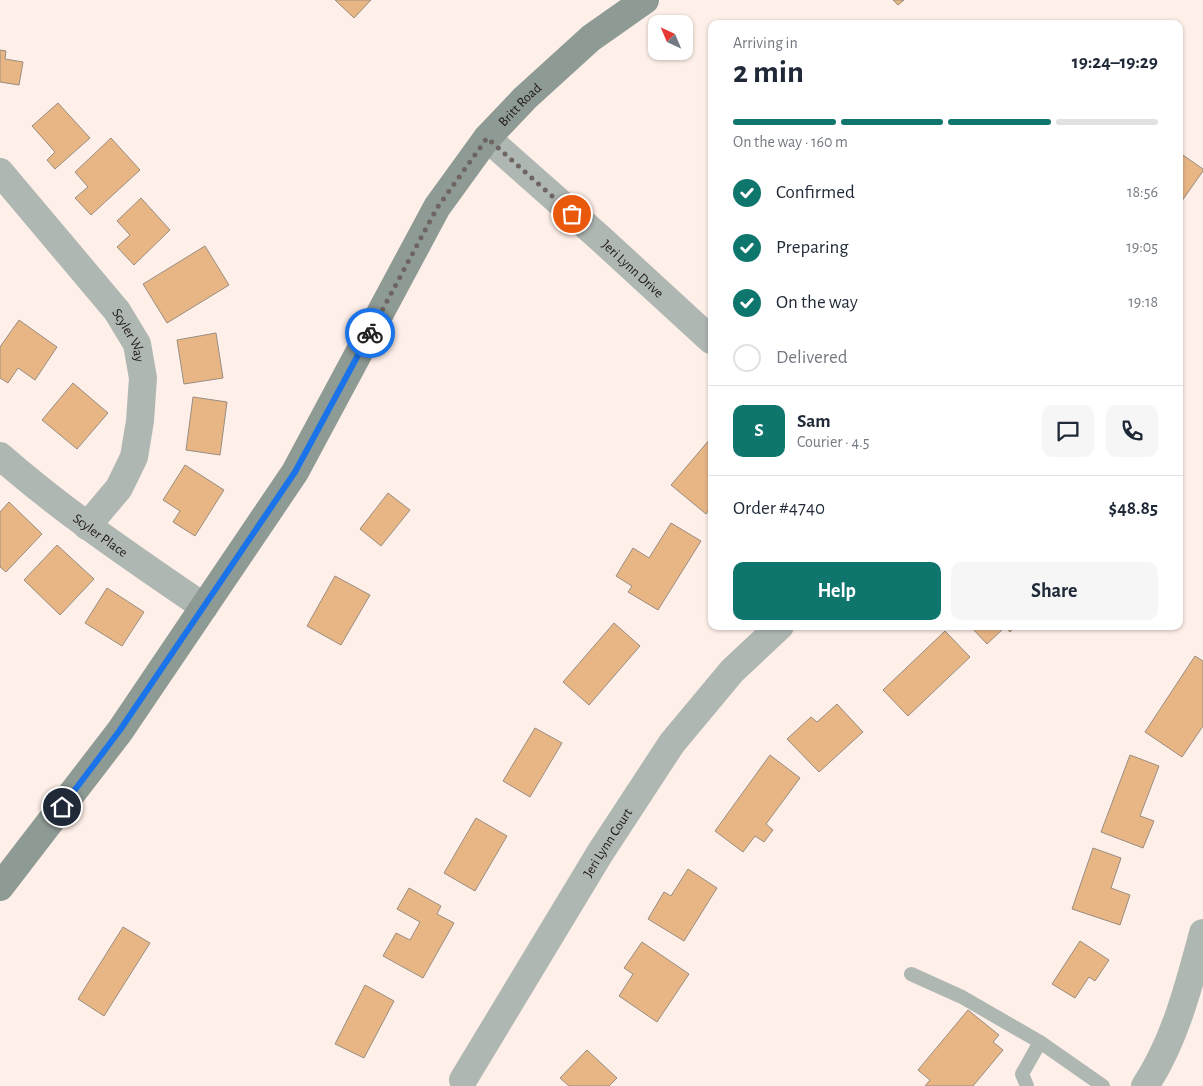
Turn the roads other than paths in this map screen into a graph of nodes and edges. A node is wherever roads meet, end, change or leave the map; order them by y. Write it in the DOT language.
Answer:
graph roads {
  1 [pos="645,0"];
  2 [pos="487,138"];
  3 [pos="0,172"];
  4 [pos="708,337"];
  5 [pos="0,456"];
  6 [pos="87,526"];
  7 [pos="204,607"];
  8 [pos="776,630"];
  9 [pos="0,887"];
  10 [pos="1203,933"];
  11 [pos="911,974"];
  12 [pos="1040,1042"];
  13 [pos="463,1080"];
  14 [pos="1027,1086"];
  15 [pos="1103,1086"];
  16 [pos="1145,1086"];
  1 -- 2 [label="street, Britt Road"];
  2 -- 4 [label="street, Jeri Lynn Drive"];
  2 -- 7 [label="street, Britt Road"];
  3 -- 6 [label="street, Scyler Way"];
  5 -- 6 [label="street, Scyler Place"];
  6 -- 7 [label="street, Scyler Place"];
  7 -- 9 [label="street, Britt Road"];
  8 -- 13 [label="street, Jeri Lynn Court"];
  10 -- 16 [label="street"];
  11 -- 12 [label="lane"];
  12 -- 14 [label="lane"];
  12 -- 15 [label="lane"];
}
